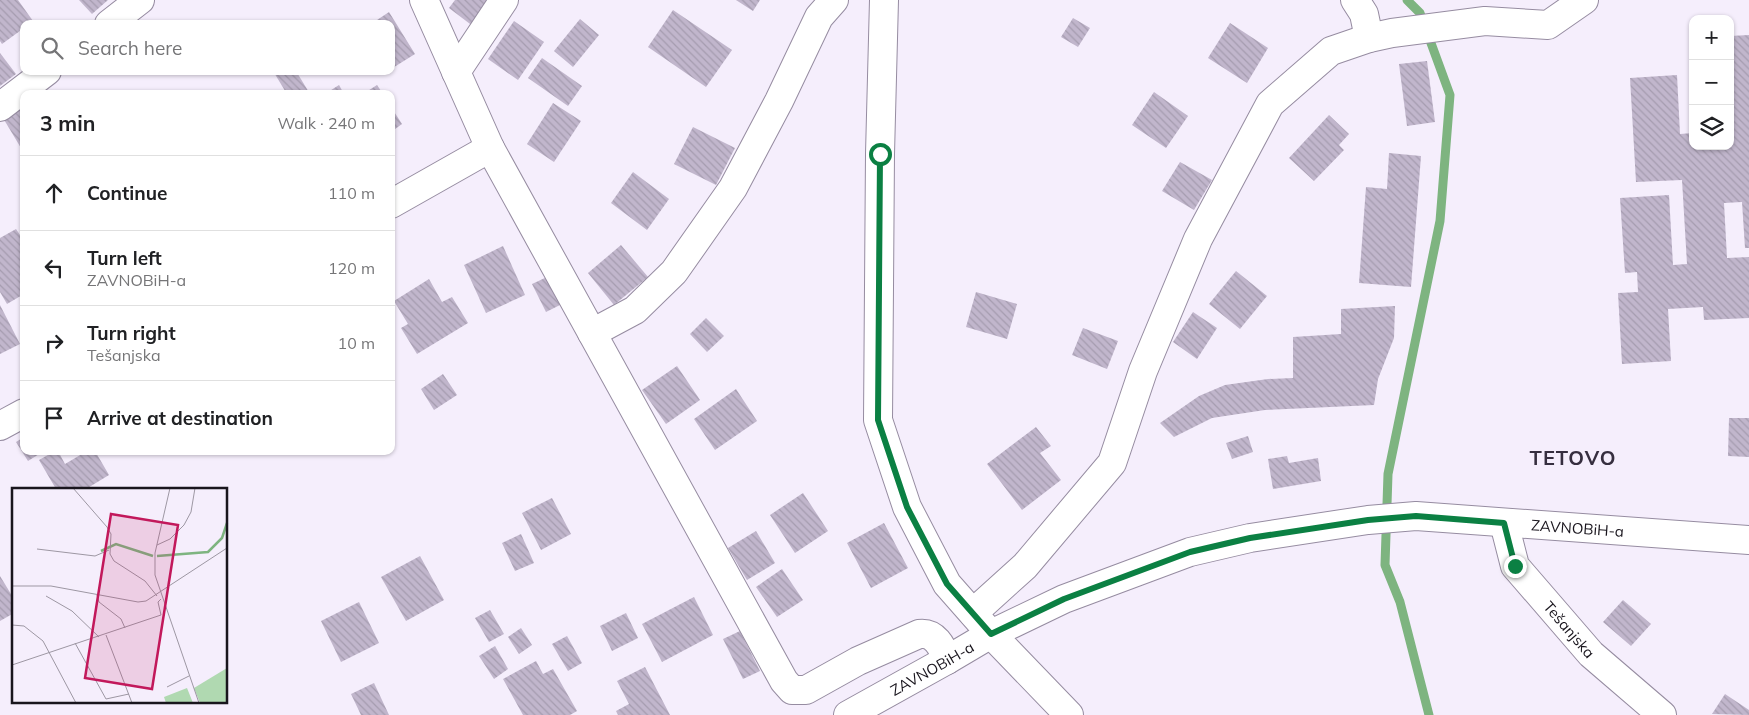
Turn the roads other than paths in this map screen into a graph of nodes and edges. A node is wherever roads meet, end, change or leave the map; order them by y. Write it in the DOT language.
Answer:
graph roads {
  1 [pos="140,0"];
  2 [pos="424,0"];
  3 [pos="504,0"];
  4 [pos="834,0"];
  5 [pos="884,0"];
  6 [pos="1355,0"];
  7 [pos="1584,0"];
  8 [pos="114,20"];
  9 [pos="1369,38"];
  10 [pos="456,72"];
  11 [pos="42,75"];
  12 [pos="22,90"];
  13 [pos="20,92"];
  14 [pos="0,107"];
  15 [pos="490,148"];
  16 [pos="395,202"];
  17 [pos="592,333"];
  18 [pos="20,415"];
  19 [pos="0,426"];
  20 [pos="1504,523"];
  21 [pos="1749,540"];
  22 [pos="973,613"];
  23 [pos="991,634"];
  24 [pos="947,660"];
  25 [pos="848,715"];
  26 [pos="1069,715"];
  27 [pos="1662,715"];
  1 -- 8 [label="street"];
  2 -- 10 [label="street"];
  3 -- 10 [label="street"];
  4 -- 17 [label="street"];
  5 -- 22 [label="street"];
  6 -- 9 [label="street"];
  7 -- 9 [label="street"];
  9 -- 22 [label="street"];
  10 -- 15 [label="street"];
  11 -- 12 [label="street"];
  13 -- 14 [label="street"];
  15 -- 16 [label="street"];
  15 -- 17 [label="street"];
  17 -- 24 [label="street"];
  18 -- 19 [label="street"];
  20 -- 21 [label="street, ZAVNOBiH-a"];
  20 -- 23 [label="street, ZAVNOBiH-a"];
  20 -- 27 [label="street, Tešanjska"];
  22 -- 23 [label="street"];
  23 -- 24 [label="street, ZAVNOBiH-a"];
  23 -- 26 [label="street"];
  24 -- 25 [label="street, ZAVNOBiH-a"];
}
